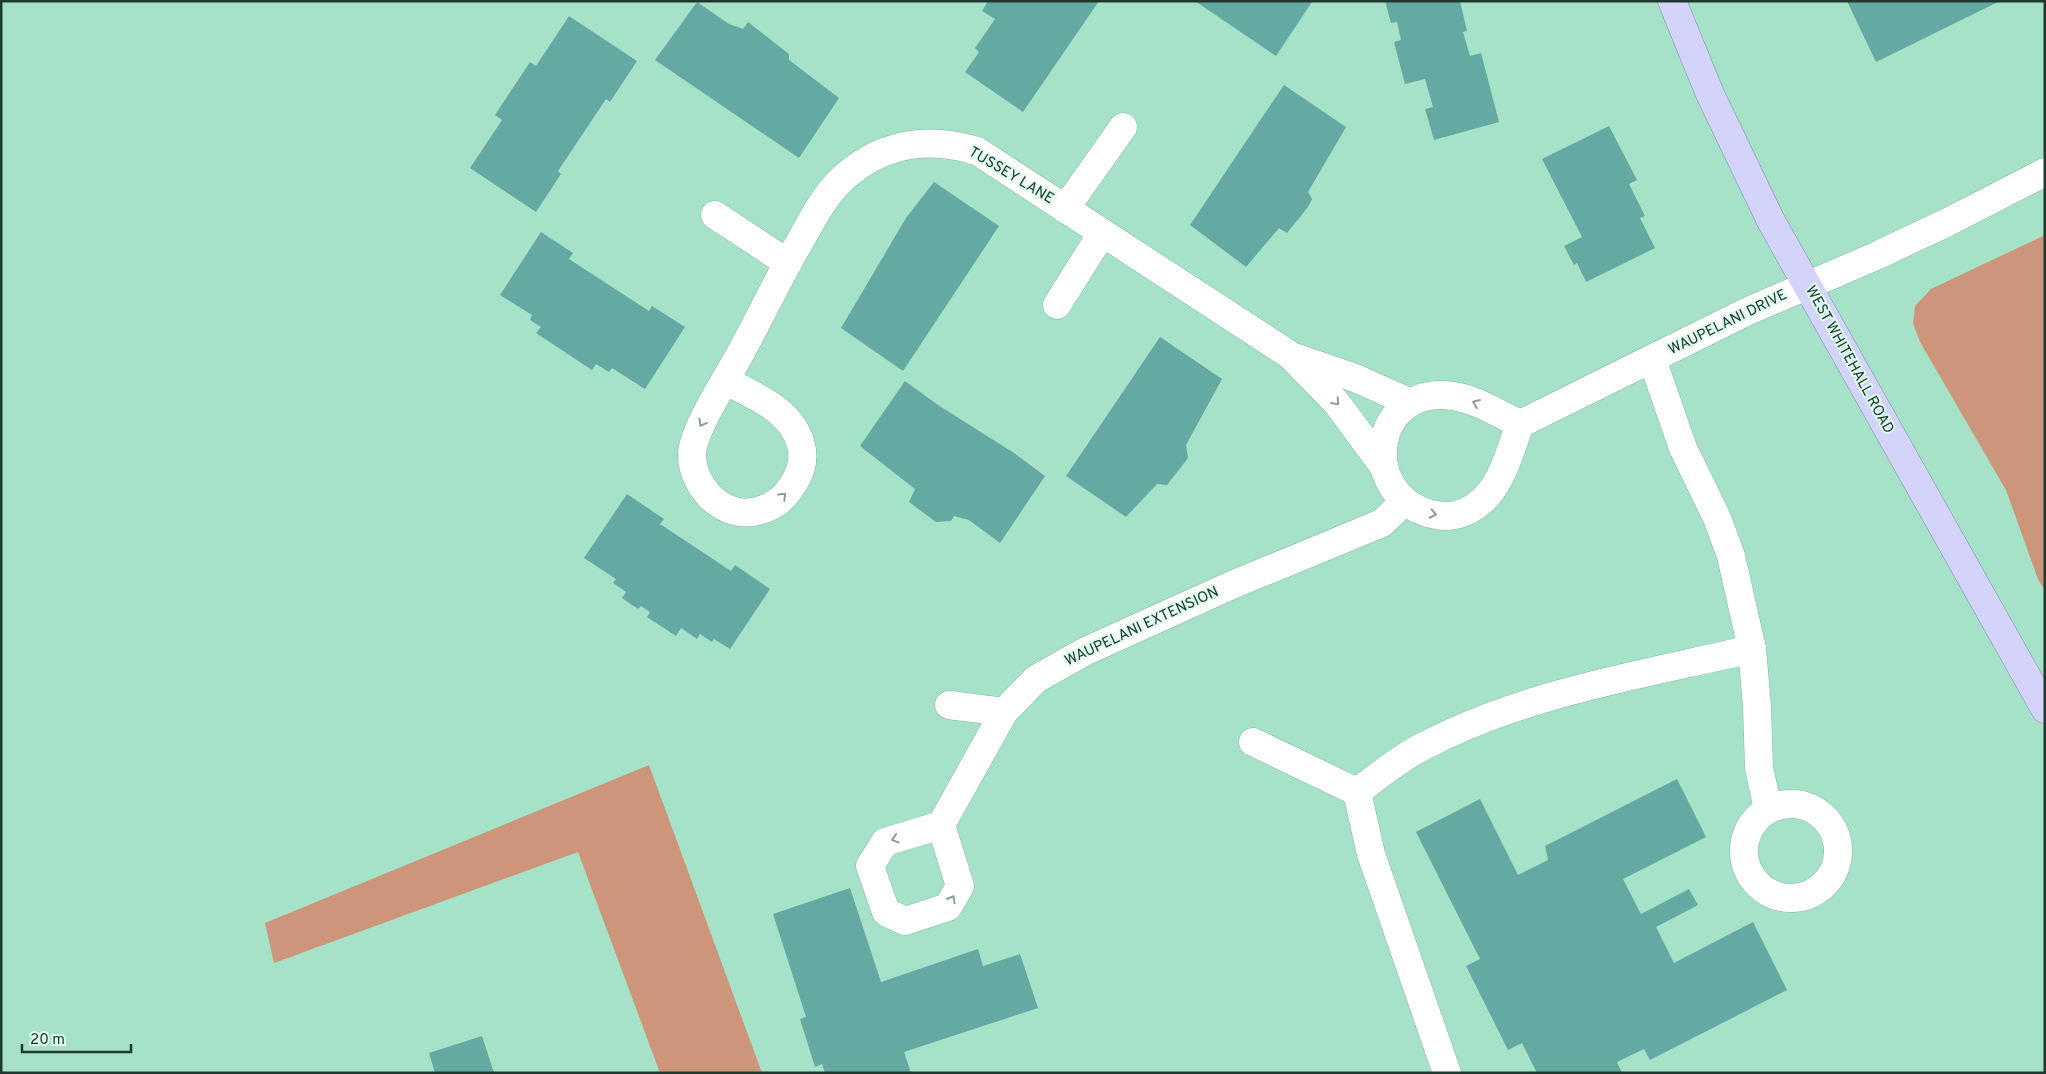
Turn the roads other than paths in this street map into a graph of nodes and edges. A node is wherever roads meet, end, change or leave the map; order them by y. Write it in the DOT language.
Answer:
graph roads {
  1 [pos="1672,1"];
  2 [pos="1122,126"];
  3 [pos="2045,172"];
  4 [pos="1065,209"];
  5 [pos="715,215"];
  6 [pos="1102,233"];
  7 [pos="788,263"];
  8 [pos="1807,285"];
  9 [pos="1057,305"];
  10 [pos="1290,355"];
  11 [pos="1652,360"];
  12 [pos="726,381"];
  13 [pos="1409,402"];
  14 [pos="1520,424"];
  15 [pos="1384,466"];
  16 [pos="1404,501"];
  17 [pos="1752,649"];
  18 [pos="949,705"];
  19 [pos="2045,709"];
  20 [pos="1004,712"];
  21 [pos="1253,742"];
  22 [pos="1357,792"];
  23 [pos="1768,809"];
  24 [pos="941,825"];
  25 [pos="1447,1073"];
  1 -- 8 [label="main road, WEST WHITEHALL ROAD"];
  2 -- 4 [label="street"];
  3 -- 8 [label="street, WAUPELANI DRIVE"];
  4 -- 6 [label="street, TUSSEY LANE"];
  4 -- 7 [label="street, TUSSEY LANE"];
  5 -- 7 [label="street"];
  6 -- 9 [label="street"];
  6 -- 10 [label="street, TUSSEY LANE"];
  7 -- 12 [label="street, TUSSEY LANE"];
  8 -- 11 [label="street, WAUPELANI DRIVE"];
  8 -- 19 [label="main road, WEST WHITEHALL ROAD"];
  10 -- 13 [label="street, TUSSEY LANE"];
  10 -- 15 [label="street, TUSSEY LANE, one-way"];
  11 -- 14 [label="street, WAUPELANI DRIVE"];
  11 -- 17 [label="street"];
  12 -- 12 [label="street, TUSSEY LANE, one-way"];
  14 -- 13 [label="street, one-way"];
  13 -- 15 [label="street"];
  16 -- 14 [label="street, one-way"];
  15 -- 16 [label="street"];
  16 -- 20 [label="street, WAUPELANI EXTENSION"];
  17 -- 22 [label="street"];
  17 -- 23 [label="street"];
  18 -- 20 [label="street"];
  20 -- 24 [label="street, WAUPELANI EXTENSION"];
  21 -- 22 [label="street"];
  22 -- 25 [label="street"];
}
